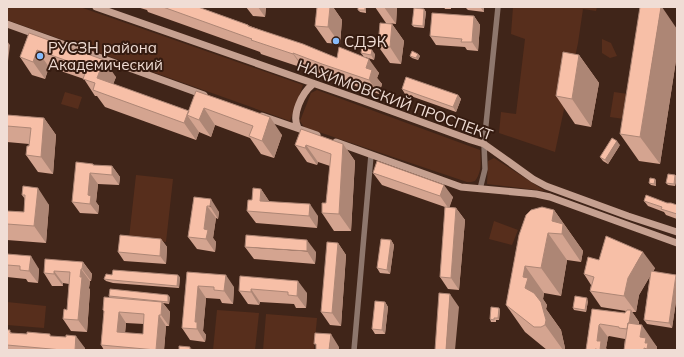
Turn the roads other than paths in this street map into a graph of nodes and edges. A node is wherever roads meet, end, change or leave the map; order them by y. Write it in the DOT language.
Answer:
graph roads {
  1 [pos="96,7"];
  2 [pos="498,7"];
  3 [pos="7,24"];
  4 [pos="313,84"];
  5 [pos="214,98"];
  6 [pos="254,113"];
  7 [pos="298,128"];
  8 [pos="484,144"];
  9 [pos="371,155"];
  10 [pos="480,189"];
  11 [pos="677,232"];
  12 [pos="677,243"];
  13 [pos="354,350"];
  1 -- 4 [label="main road, НАХИМОВСКИЙ ПРОСПЕКТ"];
  2 -- 8 [label="street"];
  3 -- 5 [label="main road"];
  4 -- 7 [label="main road"];
  4 -- 8 [label="main road, НАХИМОВСКИЙ ПРОСПЕКТ"];
  6 -- 7 [label="main road"];
  7 -- 9 [label="main road"];
  8 -- 10 [label="street"];
  8 -- 11 [label="main road, НАХИМОВСКИЙ ПРОСПЕКТ"];
  9 -- 10 [label="main road"];
  9 -- 13 [label="street"];
  10 -- 12 [label="main road"];
}
